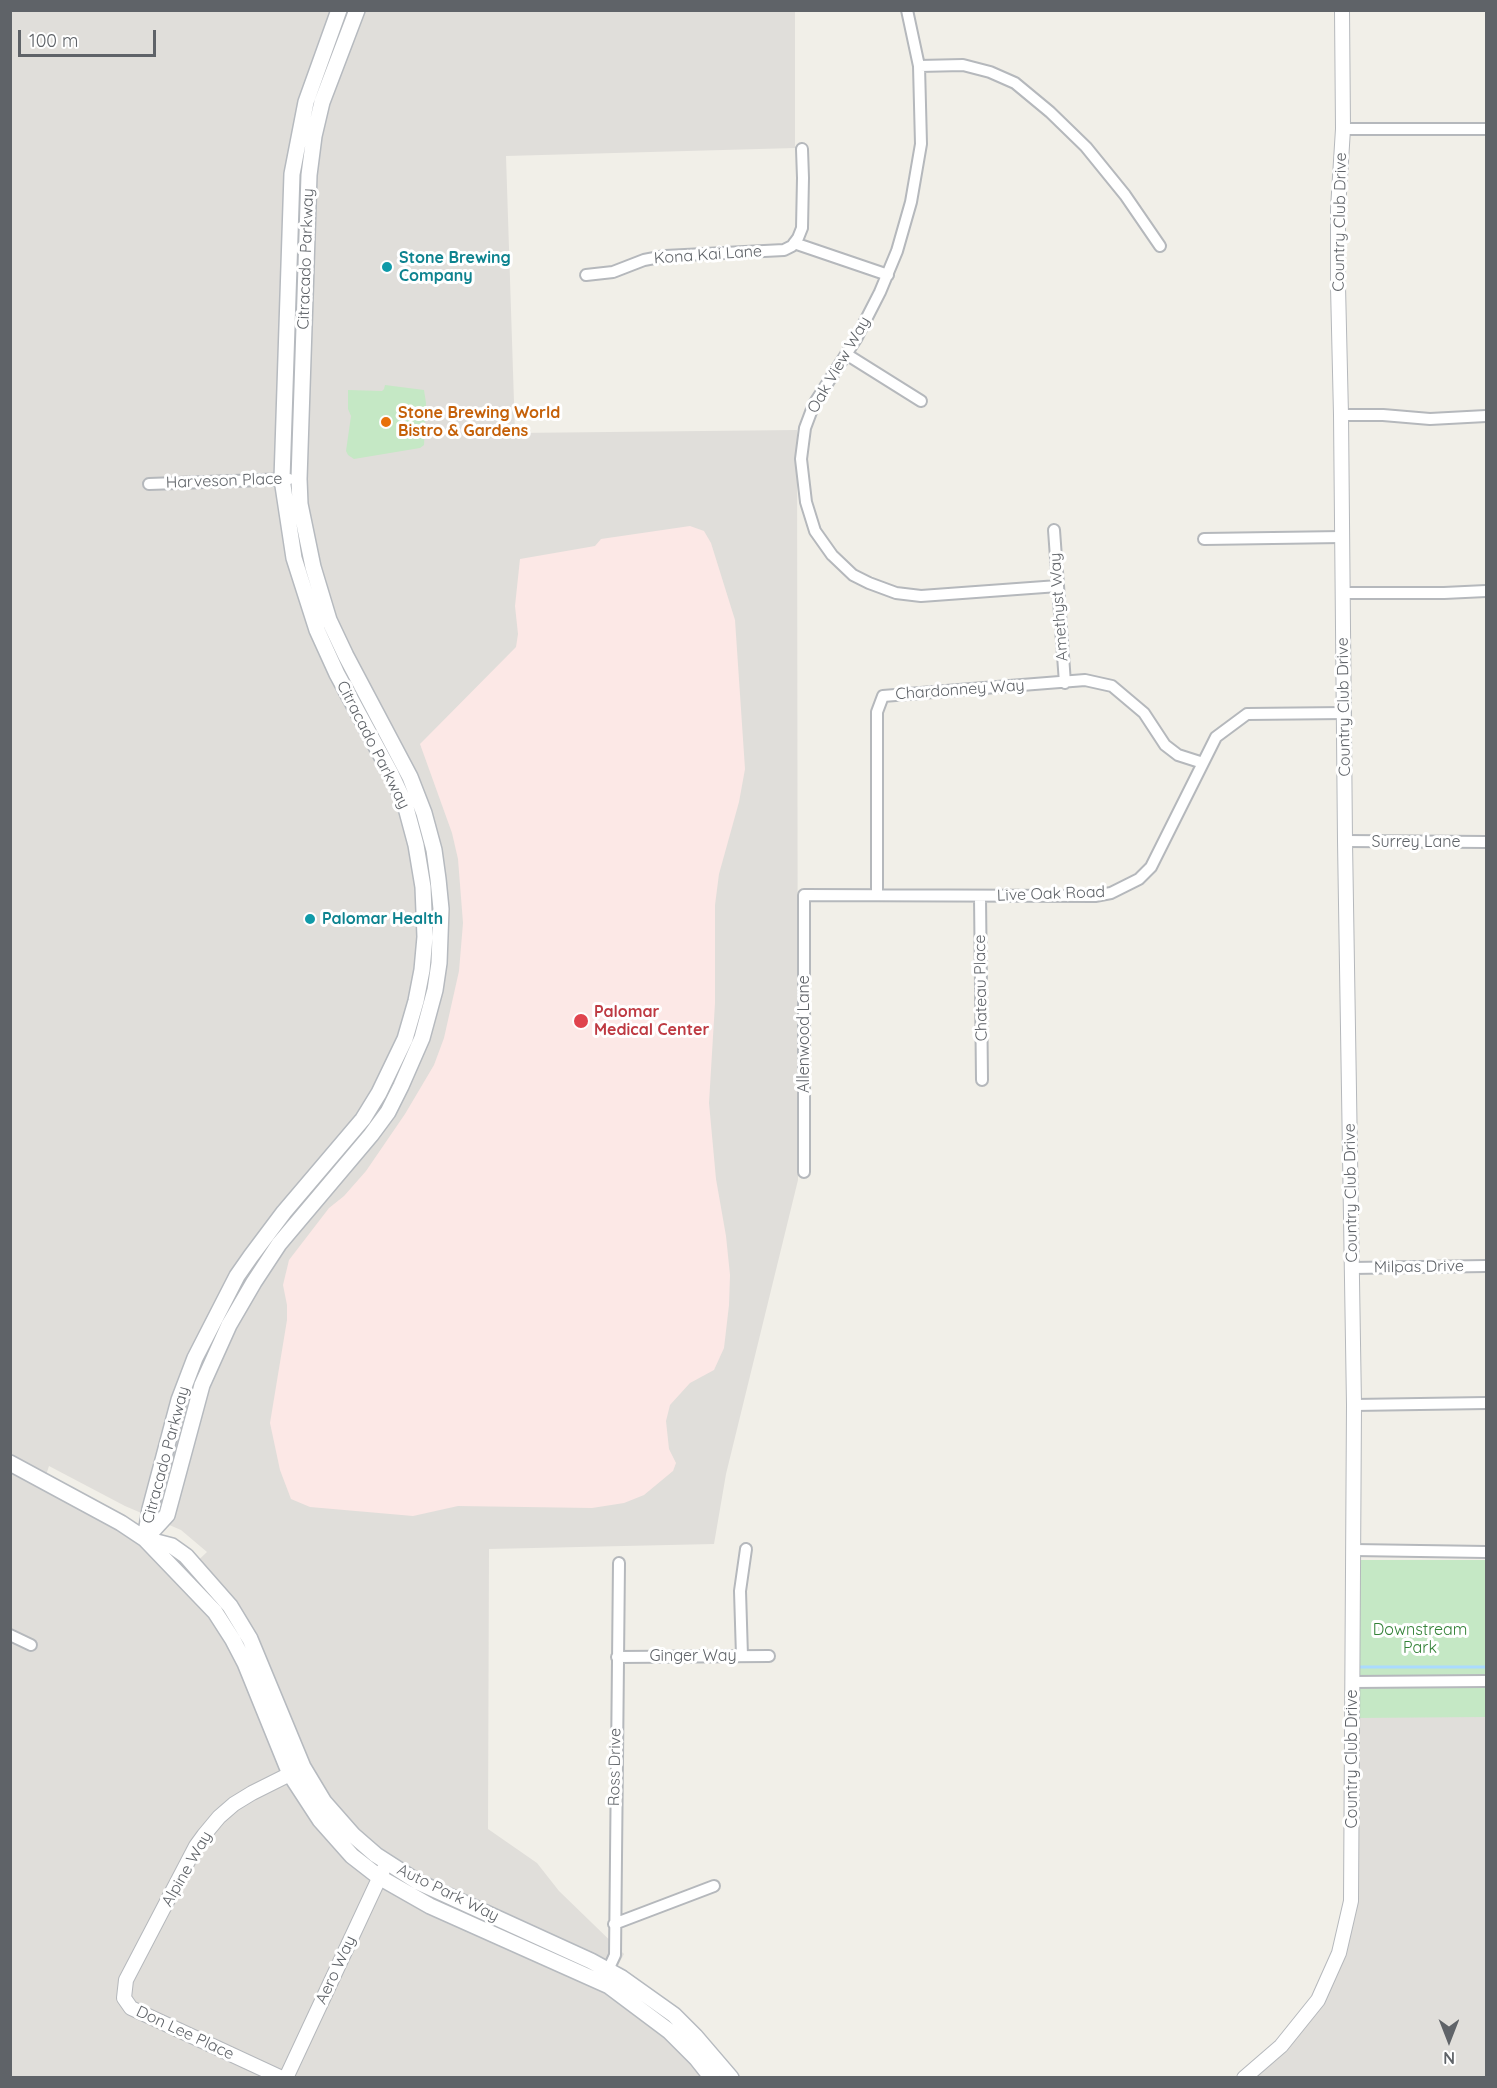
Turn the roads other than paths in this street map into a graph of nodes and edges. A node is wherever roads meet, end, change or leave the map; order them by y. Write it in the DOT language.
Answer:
graph roads {
  1 [pos="339,10"];
  2 [pos="357,10"];
  3 [pos="907,10"];
  4 [pos="1342,10"];
  5 [pos="919,66"];
  6 [pos="1343,129"];
  7 [pos="1486,129"];
  8 [pos="802,149"];
  9 [pos="794,243"];
  10 [pos="1160,246"];
  11 [pos="888,274"];
  12 [pos="586,275"];
  13 [pos="846,354"];
  14 [pos="921,401"];
  15 [pos="1341,415"];
  16 [pos="1486,416"];
  17 [pos="282,479"];
  18 [pos="298,479"];
  19 [pos="149,484"];
  20 [pos="1054,530"];
  21 [pos="1342,537"];
  22 [pos="1204,539"];
  23 [pos="1058,586"];
  24 [pos="1486,591"];
  25 [pos="1342,593"];
  26 [pos="1065,683"];
  27 [pos="1345,713"];
  28 [pos="1203,763"];
  29 [pos="1346,841"];
  30 [pos="1486,842"];
  31 [pos="804,895"];
  32 [pos="877,895"];
  33 [pos="980,897"];
  34 [pos="982,1080"];
  35 [pos="804,1172"];
  36 [pos="1486,1266"];
  37 [pos="1352,1268"];
  38 [pos="1486,1404"];
  39 [pos="1354,1405"];
  40 [pos="10,1463"];
  41 [pos="145,1539"];
  42 [pos="746,1549"];
  43 [pos="1354,1550"];
  44 [pos="1486,1552"];
  45 [pos="619,1563"];
  46 [pos="10,1635"];
  47 [pos="31,1645"];
  48 [pos="742,1656"];
  49 [pos="769,1656"];
  50 [pos="617,1657"];
  51 [pos="1486,1681"];
  52 [pos="1352,1682"];
  53 [pos="290,1774"];
  54 [pos="388,1863"];
  55 [pos="379,1877"];
  56 [pos="714,1886"];
  57 [pos="614,1924"];
  58 [pos="608,1970"];
  59 [pos="124,1998"];
  60 [pos="284,2078"];
  61 [pos="711,2078"];
  62 [pos="731,2078"];
  63 [pos="1244,2078"];
  1 -- 17 [label="main road, Citracado Parkway"];
  2 -- 18 [label="main road, Citracado Parkway"];
  3 -- 5 [label="street, Oak View Way"];
  4 -- 6 [label="street, Country Club Drive"];
  5 -- 10 [label="street"];
  5 -- 11 [label="street, Oak View Way"];
  6 -- 7 [label="street"];
  6 -- 15 [label="street, Country Club Drive"];
  8 -- 9 [label="street"];
  9 -- 11 [label="street"];
  9 -- 12 [label="street, Kona Kai Lane"];
  11 -- 13 [label="street, Oak View Way"];
  13 -- 14 [label="street"];
  13 -- 23 [label="street, Oak View Way"];
  15 -- 16 [label="street"];
  15 -- 21 [label="street, Country Club Drive"];
  17 -- 18 [label="street, Harveson Place"];
  17 -- 19 [label="street, Harveson Place"];
  17 -- 41 [label="main road, Citracado Parkway"];
  18 -- 41 [label="main road, Citracado Parkway"];
  20 -- 23 [label="street, Amethyst Way"];
  21 -- 22 [label="street"];
  21 -- 25 [label="street, Country Club Drive"];
  23 -- 26 [label="street, Amethyst Way"];
  24 -- 25 [label="street"];
  25 -- 27 [label="street, Country Club Drive"];
  26 -- 28 [label="street, Chardonney Way"];
  26 -- 32 [label="street, Chardonney Way"];
  27 -- 28 [label="street, Live Oak Road"];
  27 -- 29 [label="street, Country Club Drive"];
  28 -- 33 [label="street, Live Oak Road"];
  29 -- 30 [label="street, Surrey Lane"];
  29 -- 37 [label="street, Country Club Drive"];
  31 -- 32 [label="street, Live Oak Road"];
  31 -- 35 [label="street, Allenwood Lane"];
  32 -- 33 [label="street, Live Oak Road"];
  33 -- 34 [label="street, Chateau Place"];
  36 -- 37 [label="street, Milpas Drive"];
  37 -- 39 [label="street, Country Club Drive"];
  38 -- 39 [label="street"];
  39 -- 43 [label="street, Country Club Drive"];
  40 -- 41 [label="main road, Auto Park Way"];
  41 -- 53 [label="main road, Auto Park Way"];
  41 -- 54 [label="main road, Auto Park Way"];
  42 -- 48 [label="street"];
  43 -- 44 [label="street"];
  43 -- 52 [label="street, Country Club Drive"];
  45 -- 50 [label="street, Ross Drive"];
  46 -- 47 [label="street"];
  48 -- 49 [label="street, Ginger Way"];
  48 -- 50 [label="street, Ginger Way"];
  50 -- 57 [label="street, Ross Drive"];
  51 -- 52 [label="street"];
  52 -- 63 [label="street, Country Club Drive"];
  53 -- 55 [label="main road, Auto Park Way"];
  53 -- 59 [label="street, Alpine Way"];
  54 -- 55 [label="street, Aero Way"];
  54 -- 58 [label="main road, Auto Park Way"];
  55 -- 60 [label="street, Aero Way"];
  55 -- 61 [label="main road, Auto Park Way"];
  56 -- 57 [label="street"];
  57 -- 58 [label="street, Ross Drive"];
  58 -- 62 [label="main road, Auto Park Way"];
  59 -- 60 [label="street, Don Lee Place"];
}
